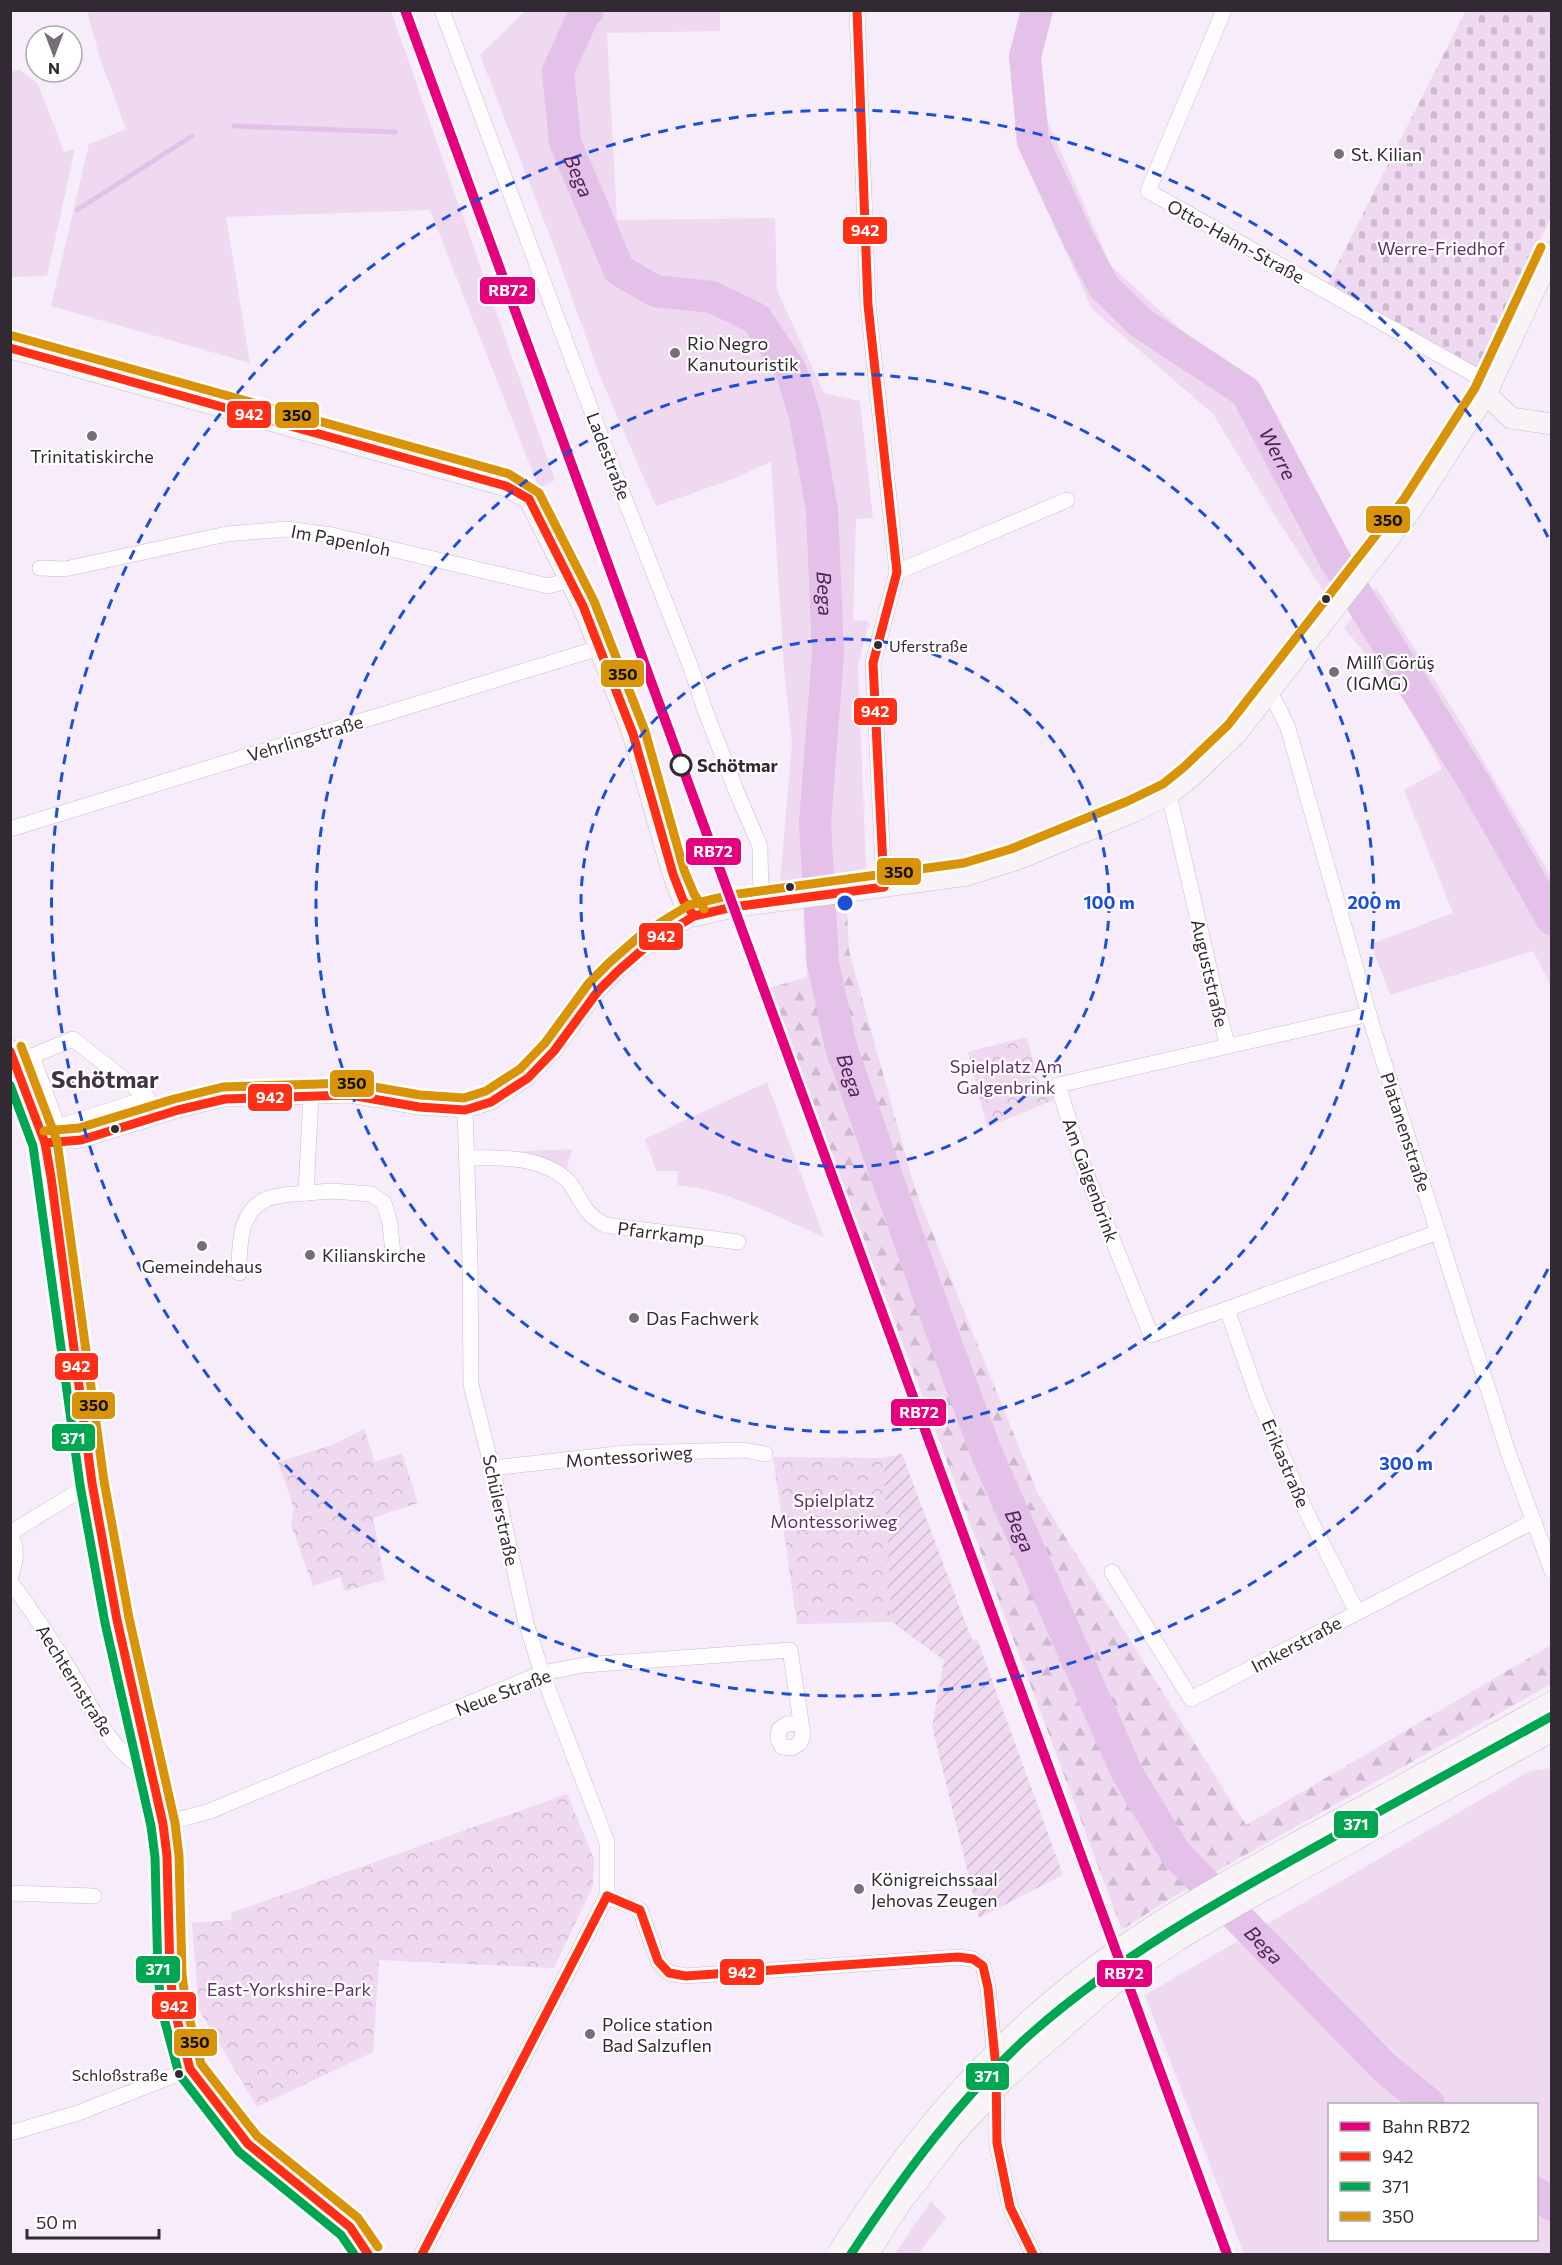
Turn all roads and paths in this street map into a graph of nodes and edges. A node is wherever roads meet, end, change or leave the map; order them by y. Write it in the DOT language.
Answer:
graph roads {
  1 [pos="442,10"];
  2 [pos="857,10"];
  3 [pos="1224,10"];
  4 [pos="1551,252"];
  5 [pos="10,348"];
  6 [pos="1486,394"];
  7 [pos="1551,424"];
  8 [pos="1067,500"];
  9 [pos="40,568"];
  10 [pos="897,572"];
  11 [pos="568,580"];
  12 [pos="599,648"];
  13 [pos="1270,691"];
  14 [pos="1169,794"];
  15 [pos="10,829"];
  16 [pos="884,886"];
  17 [pos="761,903"];
  18 [pos="694,916"];
  19 [pos="1369,1014"];
  20 [pos="1227,1045"];
  21 [pos="10,1050"];
  22 [pos="310,1095"];
  23 [pos="148,1098"];
  24 [pos="465,1110"];
  25 [pos="45,1143"];
  26 [pos="466,1158"];
  27 [pos="306,1193"];
  28 [pos="1438,1232"];
  29 [pos="738,1242"];
  30 [pos="393,1254"];
  31 [pos="239,1273"];
  32 [pos="1227,1309"];
  33 [pos="765,1455"];
  34 [pos="492,1468"];
  35 [pos="92,1483"];
  36 [pos="1534,1521"];
  37 [pos="10,1534"];
  38 [pos="1551,1571"];
  39 [pos="1112,1572"];
  40 [pos="10,1580"];
  41 [pos="1356,1612"];
  42 [pos="542,1673"];
  43 [pos="1551,1702"];
  44 [pos="801,1723"];
  45 [pos="1551,1731"];
  46 [pos="150,1762"];
  47 [pos="163,1824"];
  48 [pos="10,1893"];
  49 [pos="94,1896"];
  50 [pos="607,1896"];
  51 [pos="190,2069"];
  52 [pos="10,2133"];
  53 [pos="368,2254"];
  54 [pos="422,2254"];
  55 [pos="837,2254"];
  56 [pos="868,2254"];
  57 [pos="1033,2254"];
  1 -- 17 [label="street, Ladestraße"];
  2 -- 10 [label="street"];
  3 -- 6 [label="street, Otto-Hahn-Straße"];
  4 -- 6 [label="street"];
  5 -- 11 [label="street"];
  6 -- 7 [label="street"];
  6 -- 13 [label="street"];
  8 -- 10 [label="street"];
  9 -- 11 [label="street, Im Papenloh"];
  10 -- 16 [label="street"];
  11 -- 12 [label="street"];
  12 -- 15 [label="street, Vehrlingstraße"];
  12 -- 18 [label="street"];
  13 -- 14 [label="street"];
  13 -- 19 [label="street, Platanenstraße"];
  14 -- 16 [label="street"];
  14 -- 20 [label="street, Auguststraße"];
  16 -- 17 [label="street"];
  17 -- 18 [label="street"];
  18 -- 24 [label="street"];
  19 -- 20 [label="street, Auguststraße"];
  19 -- 28 [label="street, Platanenstraße"];
  20 -- 32 [label="street, Am Galgenbrink"];
  21 -- 25 [label="street"];
  22 -- 24 [label="street"];
  22 -- 25 [label="street"];
  22 -- 27 [label="street"];
  23 -- 23 [label="street"];
  24 -- 26 [label="street, Schülerstraße"];
  25 -- 35 [label="street"];
  26 -- 29 [label="street, Pfarrkamp"];
  26 -- 34 [label="street, Schülerstraße"];
  27 -- 30 [label="street"];
  27 -- 31 [label="street"];
  28 -- 32 [label="street"];
  28 -- 36 [label="street, Platanenstraße"];
  32 -- 41 [label="street, Erikastraße"];
  33 -- 34 [label="street, Montessoriweg"];
  34 -- 42 [label="street, Schülerstraße"];
  35 -- 37 [label="street"];
  35 -- 46 [label="street"];
  36 -- 38 [label="street, Platanenstraße"];
  36 -- 41 [label="street, Imkerstraße"];
  37 -- 40 [label="street"];
  39 -- 41 [label="street, Imkerstraße"];
  40 -- 46 [label="street, Aechternstraße"];
  42 -- 44 [label="street, Neue Straße"];
  42 -- 47 [label="street, Neue Straße"];
  42 -- 50 [label="street, Schülerstraße"];
  43 -- 55 [label="street, bridge"];
  45 -- 56 [label="street, bridge"];
  46 -- 47 [label="street"];
  47 -- 51 [label="street"];
  48 -- 49 [label="street"];
  50 -- 54 [label="street, Schülerstraße"];
  50 -- 57 [label="street"];
  51 -- 52 [label="street"];
  51 -- 53 [label="street"];
}
